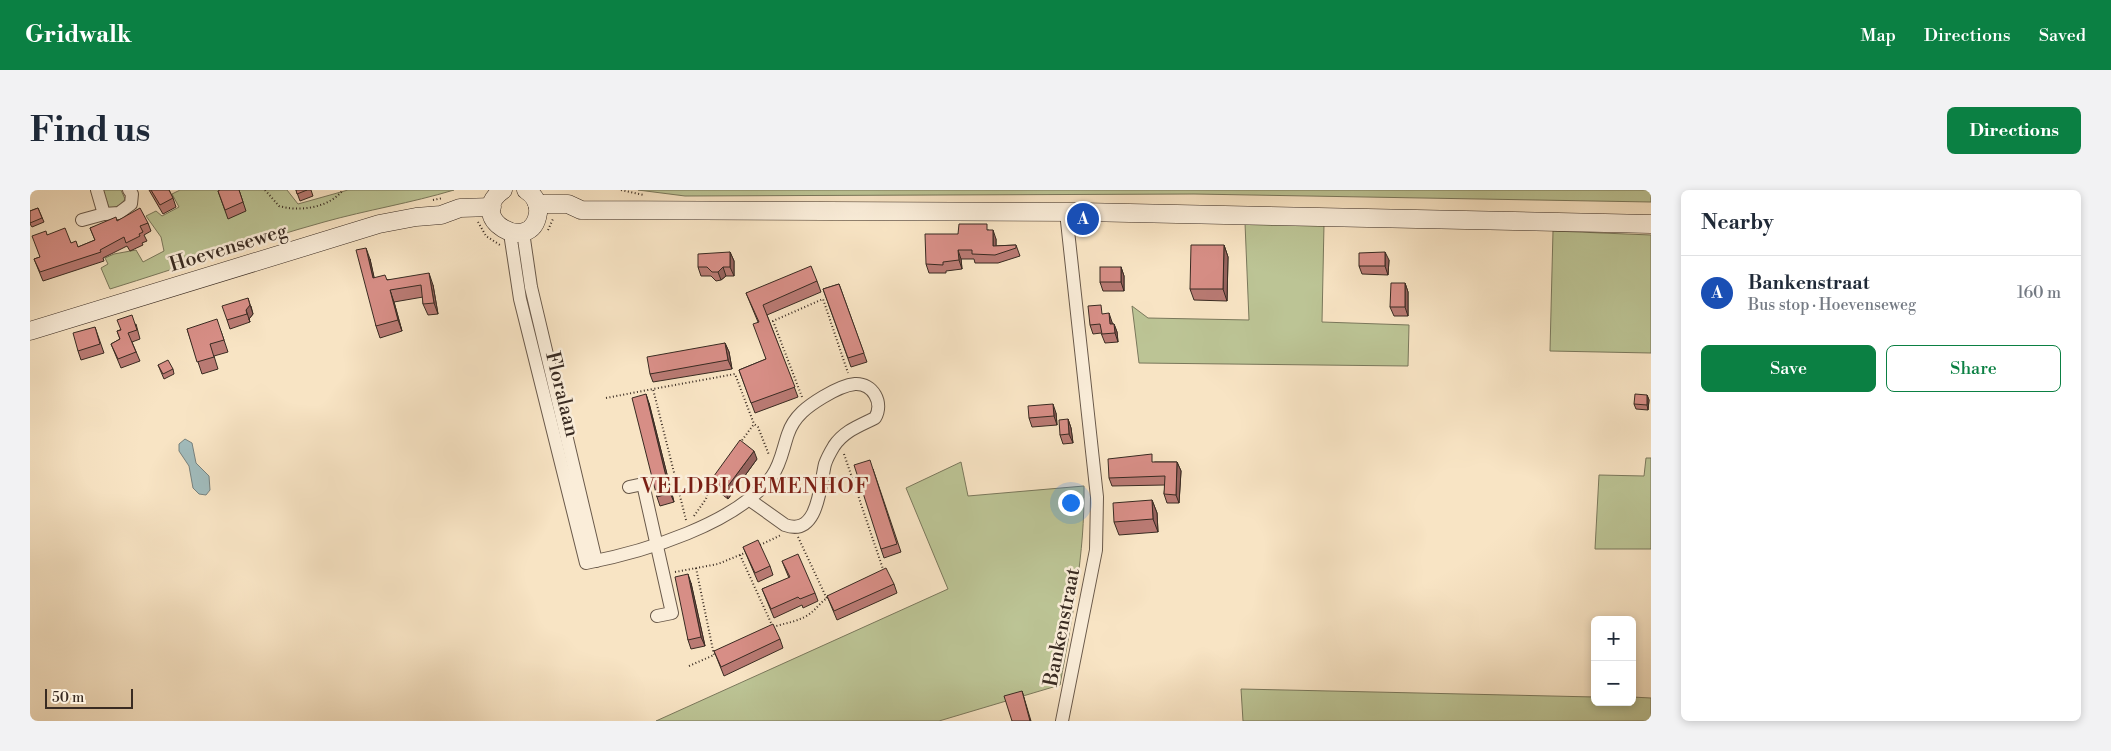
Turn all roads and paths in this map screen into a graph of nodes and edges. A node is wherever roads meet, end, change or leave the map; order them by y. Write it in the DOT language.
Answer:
graph roads {
  1 [pos="97,190"];
  2 [pos="129,190"];
  3 [pos="265,190"];
  4 [pos="343,190"];
  5 [pos="503,190"];
  6 [pos="526,190"];
  7 [pos="537,210"];
  8 [pos="1066,212"];
  9 [pos="492,213"];
  10 [pos="104,214"];
  11 [pos="82,220"];
  12 [pos="1651,224"];
  13 [pos="517,232"];
  14 [pos="30,331"];
  15 [pos="852,385"];
  16 [pos="653,389"];
  17 [pos="606,398"];
  18 [pos="806,408"];
  19 [pos="754,424"];
  20 [pos="840,439"];
  21 [pos="737,447"];
  22 [pos="775,470"];
  23 [pos="715,478"];
  24 [pos="629,488"];
  25 [pos="750,500"];
  26 [pos="792,527"];
  27 [pos="688,529"];
  28 [pos="657,544"];
  29 [pos="755,548"];
  30 [pos="747,552"];
  31 [pos="740,555"];
  32 [pos="696,568"];
  33 [pos="884,573"];
  34 [pos="663,574"];
  35 [pos="835,595"];
  36 [pos="827,599"];
  37 [pos="657,616"];
  38 [pos="718,652"];
  39 [pos="714,655"];
  40 [pos="690,666"];
  41 [pos="1062,721"];
  1 -- 10 [label="street"];
  2 -- 10 [label="street"];
  3 -- 4 [label="path"];
  5 -- 9 [label="main road"];
  6 -- 7 [label="main road"];
  7 -- 8 [label="main road"];
  7 -- 13 [label="main road"];
  8 -- 12 [label="main road"];
  8 -- 41 [label="street, Bankenstraat"];
  9 -- 13 [label="main road"];
  9 -- 14 [label="main road, Hoevenseweg"];
  10 -- 11 [label="street"];
  13 -- 28 [label="street, Floralaan"];
  15 -- 18 [label="street"];
  15 -- 18 [label="path"];
  15 -- 20 [label="street"];
  16 -- 17 [label="path"];
  16 -- 19 [label="path"];
  16 -- 27 [label="path"];
  18 -- 22 [label="street"];
  19 -- 21 [label="path"];
  19 -- 22 [label="path"];
  20 -- 26 [label="street"];
  20 -- 33 [label="path"];
  22 -- 25 [label="street"];
  23 -- 27 [label="path"];
  24 -- 28 [label="street"];
  25 -- 26 [label="street"];
  25 -- 27 [label="street"];
  26 -- 29 [label="path"];
  26 -- 36 [label="path"];
  27 -- 28 [label="street"];
  28 -- 34 [label="street"];
  30 -- 31 [label="path"];
  31 -- 32 [label="path"];
  31 -- 36 [label="path"];
  32 -- 34 [label="path"];
  32 -- 39 [label="path"];
  34 -- 37 [label="street"];
  35 -- 36 [label="path"];
  38 -- 39 [label="path"];
  39 -- 40 [label="path"];
}
